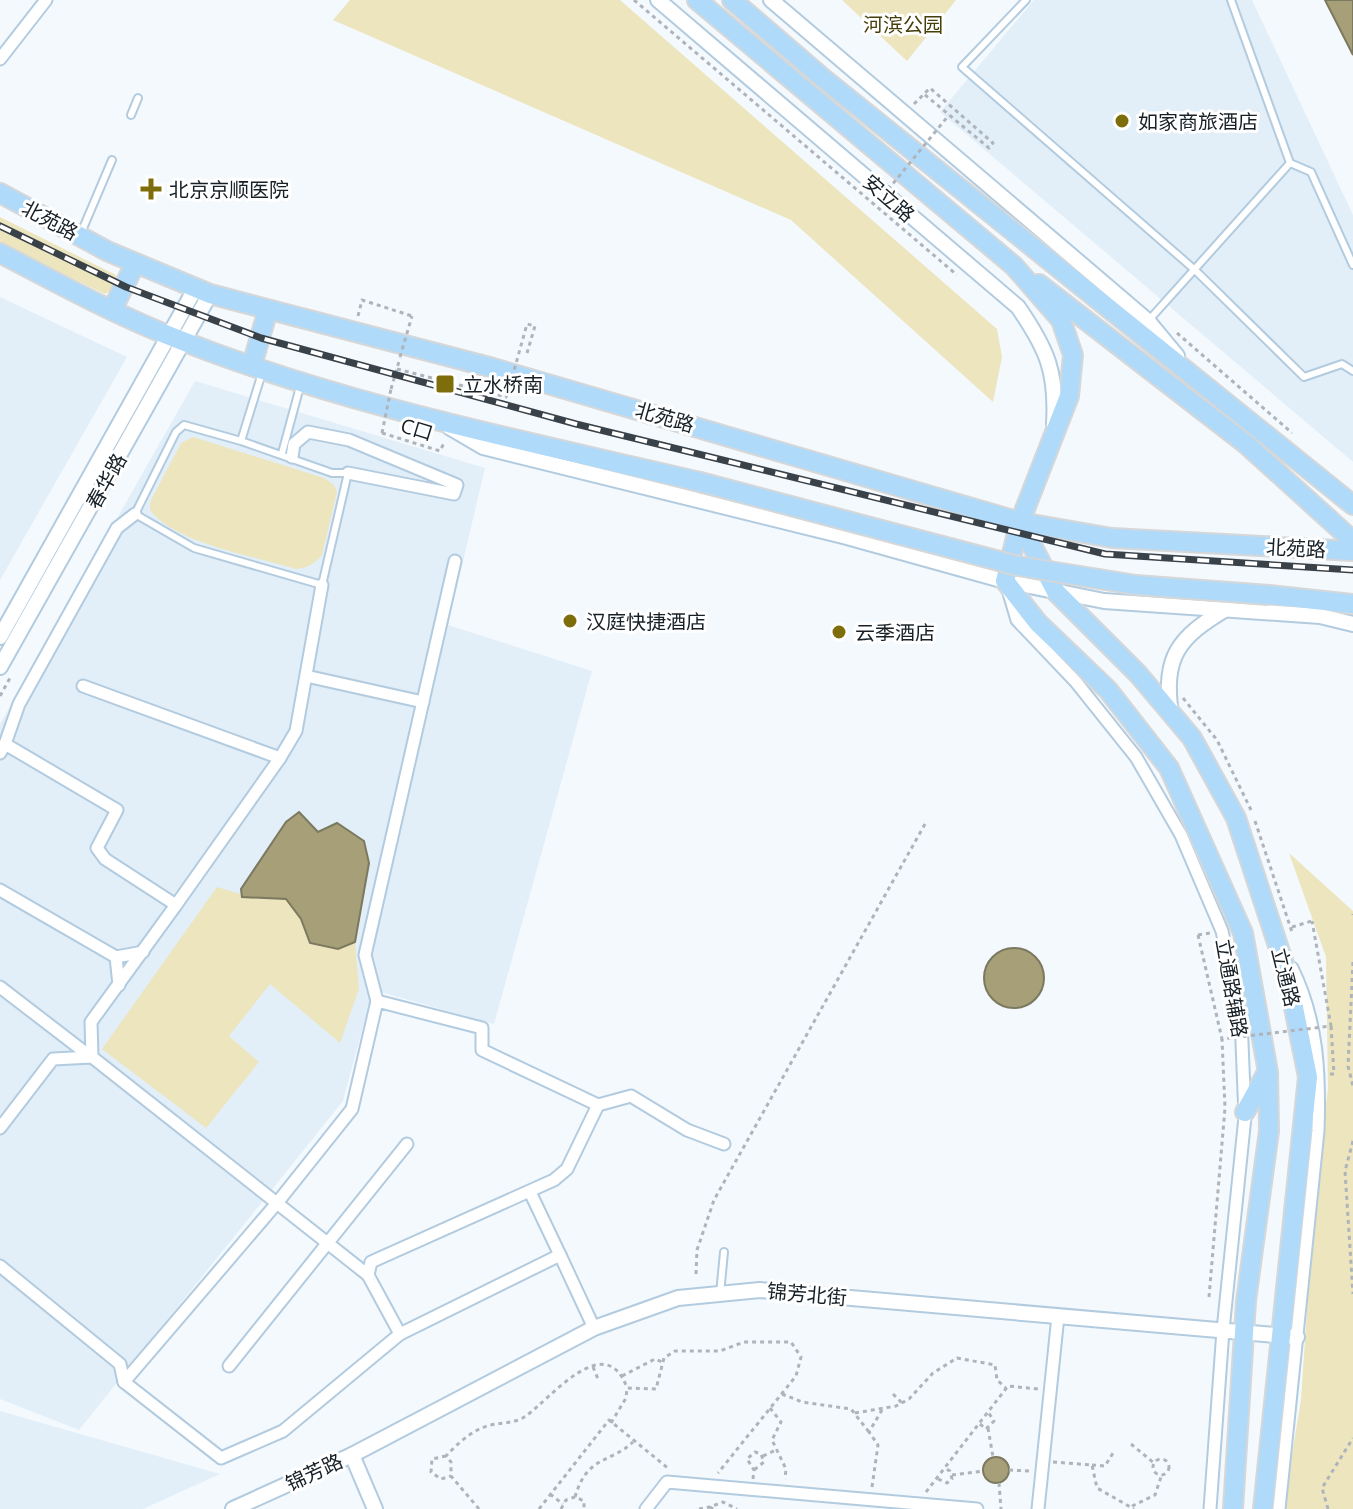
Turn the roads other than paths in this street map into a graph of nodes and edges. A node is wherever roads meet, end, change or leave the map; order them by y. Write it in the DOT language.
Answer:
graph roads {
  1 [pos="46,0"];
  2 [pos="658,0"];
  3 [pos="697,0"];
  4 [pos="732,0"];
  5 [pos="771,0"];
  6 [pos="1026,0"];
  7 [pos="1231,0"];
  8 [pos="0,59"];
  9 [pos="138,98"];
  10 [pos="131,115"];
  11 [pos="112,160"];
  12 [pos="1290,163"];
  13 [pos="0,193"];
  14 [pos="80,236"];
  15 [pos="0,253"];
  16 [pos="135,264"];
  17 [pos="1353,265"];
  18 [pos="1014,266"];
  19 [pos="1195,270"];
  20 [pos="202,292"];
  21 [pos="112,310"];
  22 [pos="268,310"];
  23 [pos="1148,321"];
  24 [pos="177,339"];
  25 [pos="257,367"];
  26 [pos="1353,371"];
  27 [pos="1195,378"];
  28 [pos="302,382"];
  29 [pos="438,421"];
  30 [pos="1053,431"];
  31 [pos="241,441"];
  32 [pos="287,455"];
  33 [pos="348,473"];
  34 [pos="1352,501"];
  35 [pos="135,514"];
  36 [pos="1020,522"];
  37 [pos="1353,541"];
  38 [pos="1353,551"];
  39 [pos="455,561"];
  40 [pos="1005,581"];
  41 [pos="322,585"];
  42 [pos="1056,592"];
  43 [pos="1353,604"];
  44 [pos="1227,609"];
  45 [pos="1353,624"];
  46 [pos="2,629"];
  47 [pos="0,667"];
  48 [pos="306,676"];
  49 [pos="83,686"];
  50 [pos="423,702"];
  51 [pos="1171,713"];
  52 [pos="3,749"];
  53 [pos="280,758"];
  54 [pos="0,890"];
  55 [pos="176,905"];
  56 [pos="143,952"];
  57 [pos="116,957"];
  58 [pos="119,985"];
  59 [pos="0,987"];
  60 [pos="377,1001"];
  61 [pos="92,1057"];
  62 [pos="1268,1072"];
  63 [pos="598,1105"];
  64 [pos="1245,1112"];
  65 [pos="0,1128"];
  66 [pos="407,1144"];
  67 [pos="724,1144"];
  68 [pos="530,1192"];
  69 [pos="277,1203"];
  70 [pos="328,1243"];
  71 [pos="724,1252"];
  72 [pos="560,1255"];
  73 [pos="0,1266"];
  74 [pos="368,1275"];
  75 [pos="720,1294"];
  76 [pos="1058,1316"];
  77 [pos="594,1328"];
  78 [pos="1223,1330"];
  79 [pos="1243,1332"];
  80 [pos="400,1334"];
  81 [pos="1289,1337"];
  82 [pos="229,1366"];
  83 [pos="124,1382"];
  84 [pos="352,1455"];
  85 [pos="233,1509"];
  86 [pos="375,1509"];
  87 [pos="646,1509"];
  88 [pos="977,1509"];
  89 [pos="1038,1509"];
  90 [pos="1210,1509"];
  91 [pos="1233,1509"];
  92 [pos="1263,1509"];
  93 [pos="1279,1509"];
  1 -- 8 [label="street"];
  2 -- 30 [label="street, 安立路"];
  3 -- 18 [label="main road, 安立路"];
  4 -- 27 [label="main road"];
  5 -- 23 [label="street"];
  6 -- 19 [label="lane"];
  7 -- 12 [label="lane"];
  9 -- 10 [label="lane"];
  11 -- 14 [label="lane"];
  12 -- 17 [label="lane"];
  12 -- 19 [label="lane"];
  13 -- 14 [label="main road, 北苑路"];
  14 -- 16 [label="main road, 北苑路"];
  15 -- 21 [label="main road"];
  16 -- 20 [label="main road, 北苑路"];
  16 -- 21 [label="main road"];
  18 -- 30 [label="main road, 安立路"];
  18 -- 37 [label="main road, 安立路"];
  19 -- 23 [label="lane"];
  19 -- 26 [label="lane"];
  20 -- 22 [label="main road, 北苑路"];
  20 -- 24 [label="street, 春华路"];
  21 -- 24 [label="main road"];
  22 -- 25 [label="main road"];
  22 -- 36 [label="main road, 北苑路"];
  23 -- 27 [label="street"];
  24 -- 25 [label="main road"];
  24 -- 46 [label="street, 春华路"];
  24 -- 47 [label="street, 春华路"];
  25 -- 28 [label="main road"];
  25 -- 31 [label="lane"];
  27 -- 34 [label="main road"];
  28 -- 29 [label="main road"];
  28 -- 32 [label="lane"];
  29 -- 40 [label="street"];
  29 -- 43 [label="main road, bridge"];
  30 -- 36 [label="main road, 安立路"];
  31 -- 32 [label="lane"];
  31 -- 35 [label="lane"];
  32 -- 33 [label="lane"];
  32 -- 33 [label="street"];
  33 -- 41 [label="lane"];
  35 -- 41 [label="lane"];
  35 -- 52 [label="street"];
  36 -- 38 [label="main road, 北苑路"];
  36 -- 40 [label="main road, 安立路"];
  36 -- 42 [label="main road, 立通路"];
  39 -- 50 [label="street"];
  40 -- 42 [label="street"];
  40 -- 62 [label="main road, 立通路"];
  40 -- 64 [label="street, 立通路辅路"];
  41 -- 48 [label="street"];
  42 -- 44 [label="street"];
  42 -- 51 [label="main road, 立通路"];
  44 -- 45 [label="street"];
  44 -- 51 [label="street"];
  48 -- 50 [label="street"];
  48 -- 53 [label="street"];
  49 -- 53 [label="street"];
  50 -- 60 [label="street"];
  51 -- 81 [label="main road, 立通路"];
  52 -- 55 [label="street"];
  53 -- 55 [label="street"];
  54 -- 57 [label="street"];
  55 -- 56 [label="street"];
  56 -- 57 [label="street"];
  56 -- 58 [label="street"];
  57 -- 58 [label="street"];
  58 -- 61 [label="street"];
  59 -- 61 [label="street"];
  60 -- 63 [label="street"];
  60 -- 69 [label="street"];
  61 -- 65 [label="street"];
  61 -- 69 [label="street"];
  62 -- 64 [label="main road"];
  62 -- 79 [label="main road, 立通路"];
  63 -- 67 [label="street"];
  63 -- 68 [label="street"];
  64 -- 78 [label="street, 立通路辅路"];
  66 -- 70 [label="street"];
  68 -- 72 [label="street"];
  68 -- 74 [label="street"];
  69 -- 70 [label="street"];
  69 -- 83 [label="street"];
  70 -- 74 [label="street"];
  70 -- 82 [label="street"];
  71 -- 75 [label="lane"];
  72 -- 77 [label="street"];
  72 -- 80 [label="street"];
  73 -- 83 [label="street"];
  74 -- 80 [label="street"];
  75 -- 76 [label="street, 锦芳北街"];
  75 -- 77 [label="street, 锦芳北街"];
  76 -- 78 [label="street, 锦芳北街"];
  76 -- 89 [label="street"];
  77 -- 84 [label="street, 锦芳北街"];
  78 -- 79 [label="street, 锦芳北街"];
  78 -- 90 [label="street, 立通路辅路"];
  79 -- 81 [label="street, 锦芳北街"];
  79 -- 91 [label="main road, 立通路"];
  80 -- 83 [label="street"];
  81 -- 92 [label="main road, 立通路"];
  81 -- 93 [label="street"];
  84 -- 85 [label="street, 锦芳路"];
  84 -- 86 [label="street"];
  87 -- 88 [label="street"];
}
